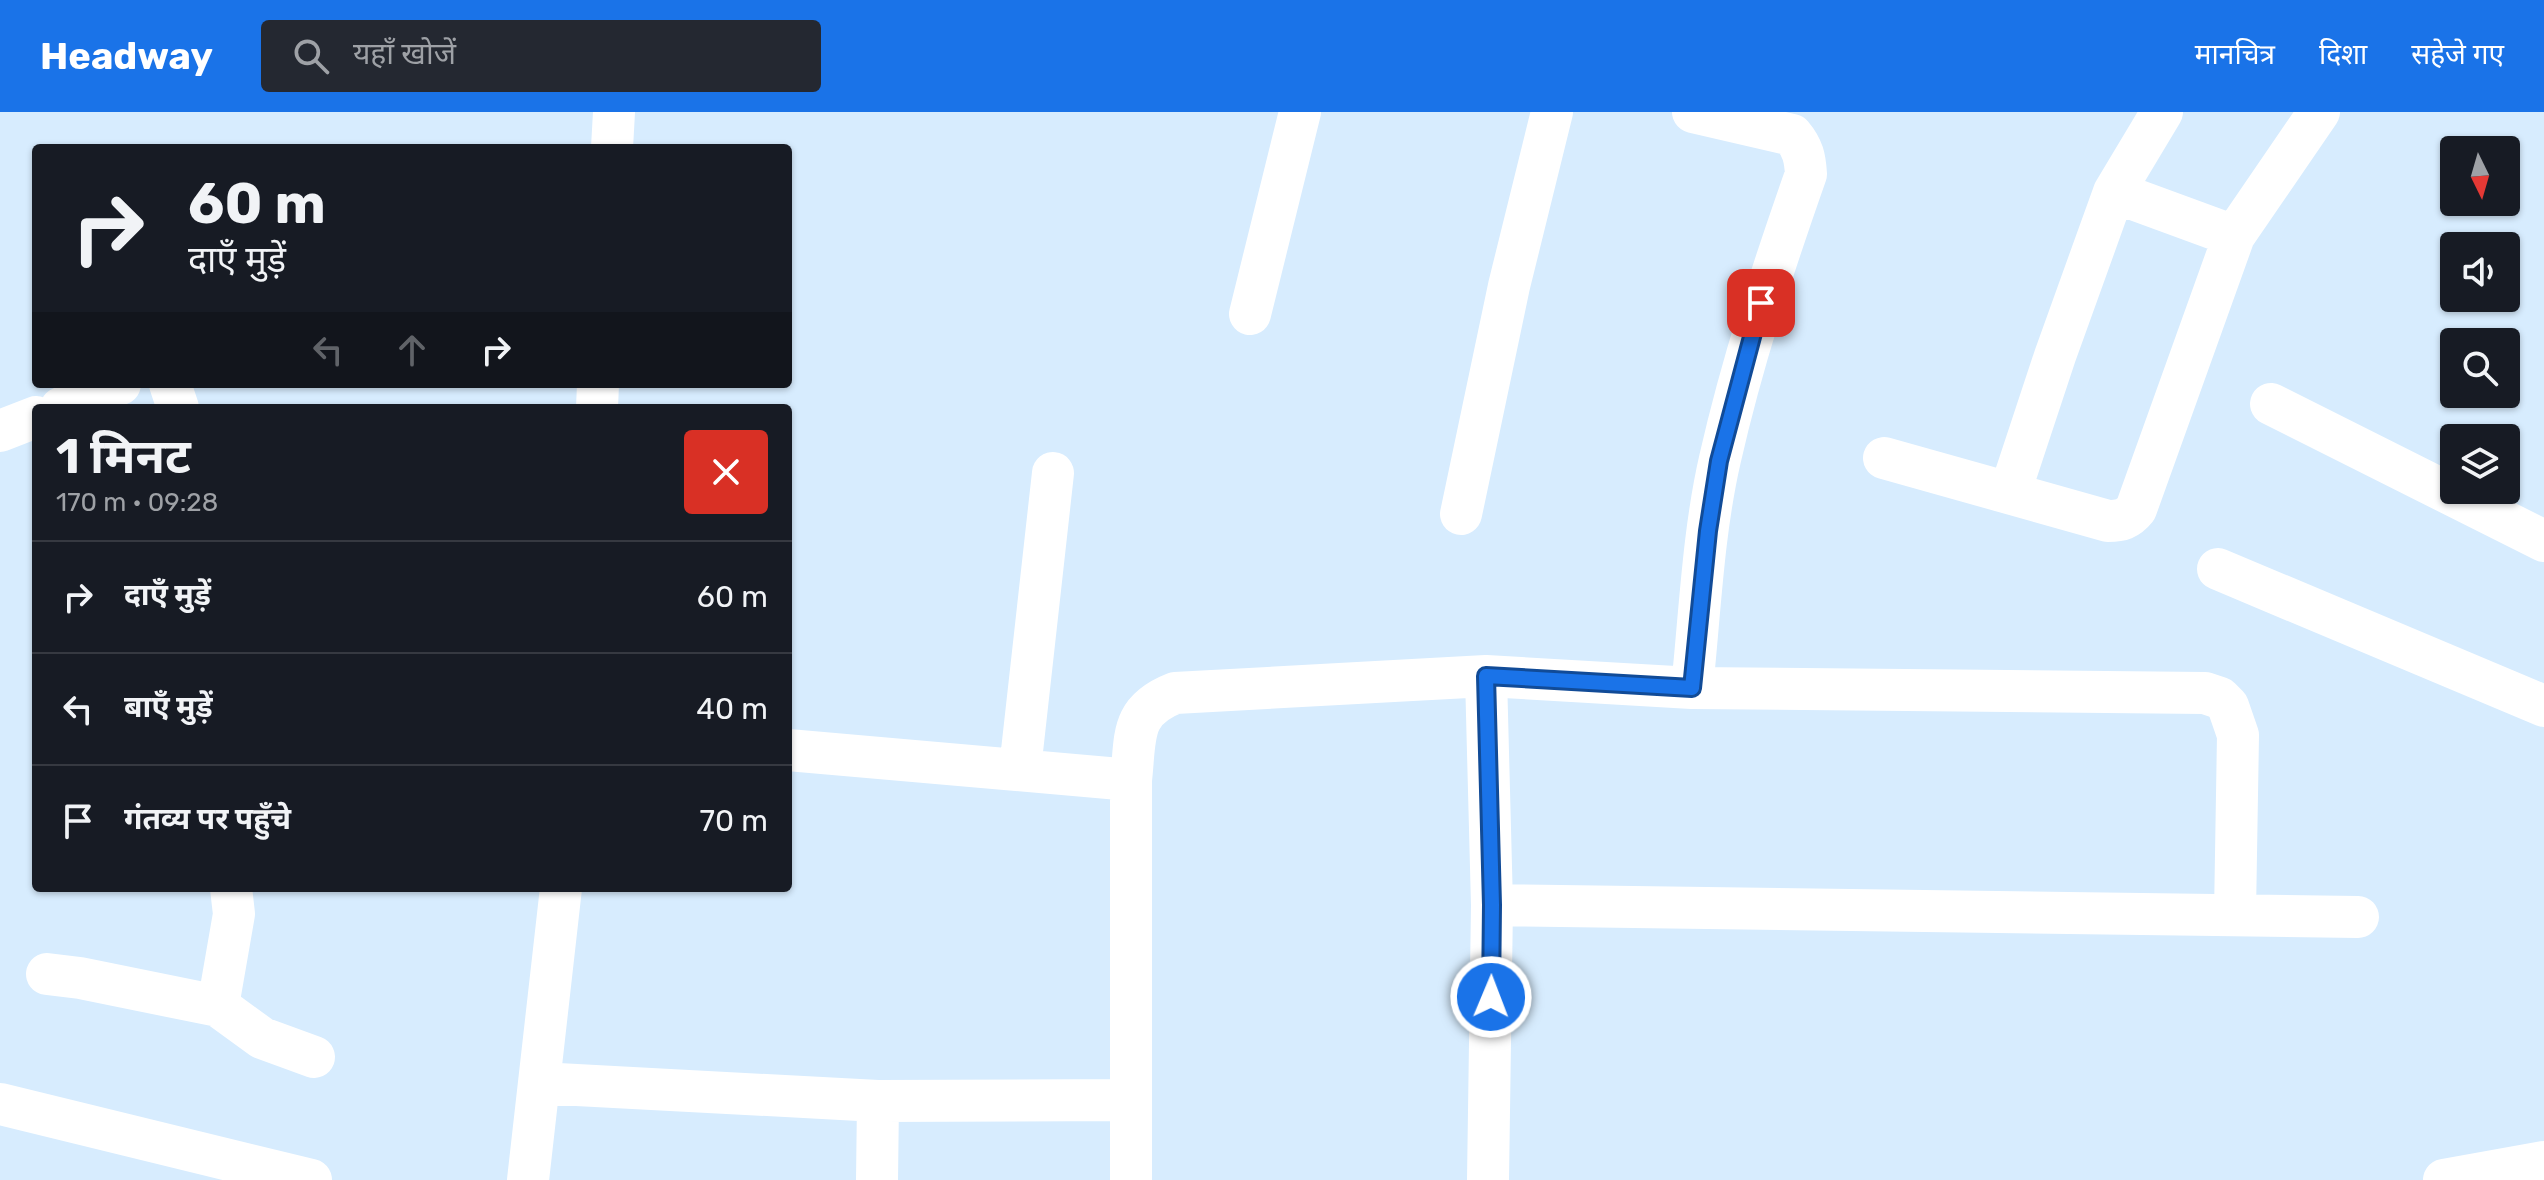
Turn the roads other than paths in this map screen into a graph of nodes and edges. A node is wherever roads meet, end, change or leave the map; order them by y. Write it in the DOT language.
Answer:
graph roads {
  1 [pos="614,112"];
  2 [pos="1300,112"];
  3 [pos="1552,112"];
  4 [pos="2162,112"];
  5 [pos="2319,112"];
  6 [pos="1710,114"];
  7 [pos="612,144"];
  8 [pos="2114,192"];
  9 [pos="2234,236"];
  10 [pos="1250,314"];
  11 [pos="110,388"];
  12 [pos="71,404"];
  13 [pos="2271,404"];
  14 [pos="32,419"];
  15 [pos="0,431"];
  16 [pos="1884,458"];
  17 [pos="1053,473"];
  18 [pos="2010,492"];
  19 [pos="1461,514"];
  20 [pos="2544,541"];
  21 [pos="2218,569"];
  22 [pos="1486,676"];
  23 [pos="1692,688"];
  24 [pos="2544,706"];
  25 [pos="792,750"];
  26 [pos="1020,769"];
  27 [pos="1131,780"];
  28 [pos="231,892"];
  29 [pos="561,892"];
  30 [pos="1492,905"];
  31 [pos="2235,914"];
  32 [pos="2358,917"];
  33 [pos="47,974"];
  34 [pos="218,1006"];
  35 [pos="314,1057"];
  36 [pos="539,1083"];
  37 [pos="1131,1100"];
  38 [pos="878,1101"];
  39 [pos="0,1104"];
  40 [pos="2544,1162"];
  41 [pos="179,1164"];
  42 [pos="311,1180"];
  43 [pos="528,1180"];
  44 [pos="877,1180"];
  45 [pos="1131,1180"];
  46 [pos="1488,1180"];
  47 [pos="2444,1180"];
  1 -- 7 [label="street"];
  2 -- 10 [label="street"];
  3 -- 19 [label="street"];
  4 -- 8 [label="street"];
  5 -- 9 [label="street"];
  6 -- 23 [label="street"];
  8 -- 9 [label="street"];
  8 -- 18 [label="street"];
  9 -- 18 [label="street"];
  11 -- 12 [label="street"];
  13 -- 20 [label="street"];
  14 -- 15 [label="street"];
  16 -- 18 [label="street"];
  17 -- 26 [label="street"];
  21 -- 24 [label="street"];
  22 -- 23 [label="street"];
  22 -- 27 [label="street"];
  22 -- 30 [label="street"];
  23 -- 31 [label="street"];
  25 -- 26 [label="street"];
  26 -- 27 [label="street"];
  27 -- 37 [label="street"];
  28 -- 34 [label="street"];
  29 -- 36 [label="street"];
  30 -- 31 [label="street"];
  30 -- 46 [label="street"];
  31 -- 32 [label="street"];
  33 -- 34 [label="street"];
  34 -- 35 [label="street"];
  36 -- 38 [label="street"];
  36 -- 43 [label="street"];
  37 -- 38 [label="street"];
  37 -- 45 [label="street"];
  38 -- 44 [label="street"];
  39 -- 41 [label="street"];
  40 -- 47 [label="street"];
  41 -- 42 [label="street"];
}
